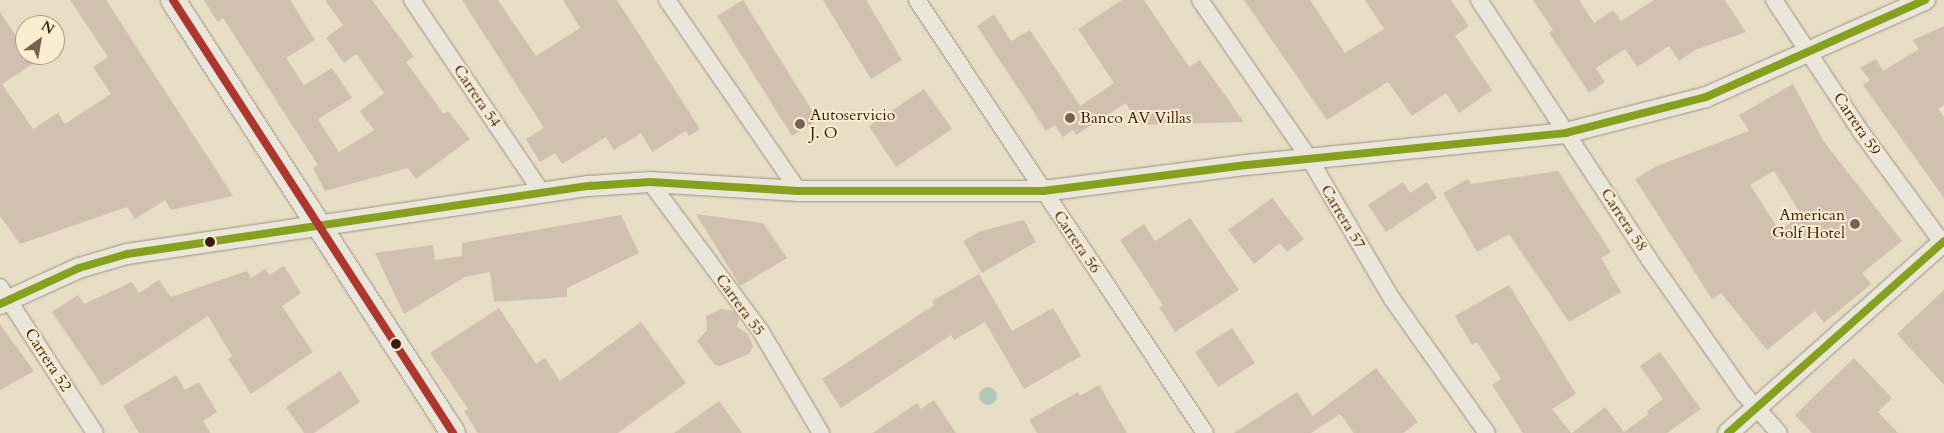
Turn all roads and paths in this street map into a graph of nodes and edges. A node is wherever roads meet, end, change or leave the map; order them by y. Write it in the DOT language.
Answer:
graph roads {
  1 [pos="173,0"];
  2 [pos="412,0"];
  3 [pos="667,0"];
  4 [pos="916,0"];
  5 [pos="1200,0"];
  6 [pos="1479,0"];
  7 [pos="1774,0"];
  8 [pos="1925,0"];
  9 [pos="1810,54"];
  10 [pos="1566,133"];
  11 [pos="1309,158"];
  12 [pos="650,182"];
  13 [pos="541,191"];
  14 [pos="799,191"];
  15 [pos="1043,191"];
  16 [pos="318,225"];
  17 [pos="1943,243"];
  18 [pos="3,297"];
  19 [pos="1756,408"];
  20 [pos="95,433"];
  21 [pos="453,433"];
  22 [pos="820,433"];
  23 [pos="1205,433"];
  24 [pos="1486,433"];
  25 [pos="1728,433"];
  26 [pos="1779,433"];
  1 -- 16 [label="main road"];
  2 -- 13 [label="street, Carrera 54"];
  3 -- 14 [label="street"];
  4 -- 15 [label="street, Carrera 56"];
  5 -- 11 [label="street, Carrera 57"];
  6 -- 10 [label="street, Carrera 58"];
  7 -- 9 [label="street, Carrera 59"];
  8 -- 9 [label="street"];
  9 -- 10 [label="street"];
  9 -- 17 [label="street, Carrera 59"];
  10 -- 11 [label="street"];
  10 -- 19 [label="street, Carrera 58"];
  11 -- 15 [label="street"];
  11 -- 24 [label="street, Carrera 57"];
  12 -- 13 [label="street"];
  12 -- 14 [label="street"];
  12 -- 22 [label="street, Carrera 55"];
  13 -- 16 [label="street"];
  14 -- 15 [label="street"];
  15 -- 23 [label="street, Carrera 56"];
  16 -- 18 [label="street"];
  16 -- 21 [label="main road"];
  17 -- 19 [label="street"];
  18 -- 20 [label="street, Carrera 52"];
  19 -- 25 [label="street"];
  19 -- 26 [label="street, Carrera 58"];
}
